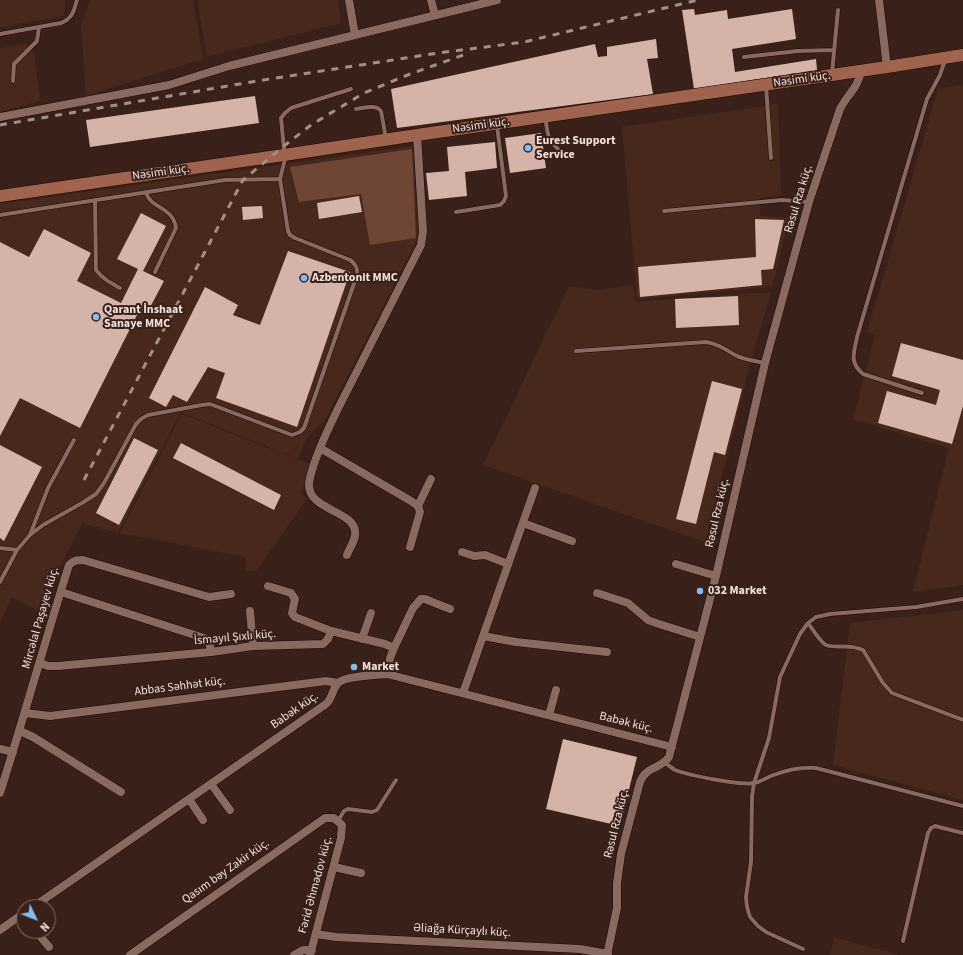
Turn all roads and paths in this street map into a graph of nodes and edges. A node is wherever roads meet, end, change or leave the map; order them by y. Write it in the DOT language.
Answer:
graph roads {
  1 [pos="77,0"];
  2 [pos="349,0"];
  3 [pos="431,0"];
  4 [pos="497,0"];
  5 [pos="879,0"];
  6 [pos="838,10"];
  7 [pos="435,15"];
  8 [pos="39,27"];
  9 [pos="0,34"];
  10 [pos="355,35"];
  11 [pos="834,50"];
  12 [pos="963,55"];
  13 [pos="744,57"];
  14 [pos="946,58"];
  15 [pos="887,67"];
  16 [pos="861,71"];
  17 [pos="832,75"];
  18 [pos="13,81"];
  19 [pos="766,85"];
  20 [pos="351,89"];
  21 [pos="356,109"];
  22 [pos="0,117"];
  23 [pos="545,117"];
  24 [pos="497,123"];
  25 [pos="417,134"];
  26 [pos="386,140"];
  27 [pos="563,153"];
  28 [pos="284,155"];
  29 [pos="770,158"];
  30 [pos="280,179"];
  31 [pos="146,192"];
  32 [pos="0,196"];
  33 [pos="96,200"];
  34 [pos="810,202"];
  35 [pos="664,211"];
  36 [pos="456,212"];
  37 [pos="0,215"];
  38 [pos="156,272"];
  39 [pos="120,288"];
  40 [pos="576,351"];
  41 [pos="765,363"];
  42 [pos="922,392"];
  43 [pos="74,440"];
  44 [pos="320,448"];
  45 [pos="431,479"];
  46 [pos="535,488"];
  47 [pos="418,506"];
  48 [pos="523,523"];
  49 [pos="30,535"];
  50 [pos="572,541"];
  51 [pos="410,547"];
  52 [pos="0,548"];
  53 [pos="17,550"];
  54 [pos="462,552"];
  55 [pos="347,555"];
  56 [pos="508,564"];
  57 [pos="676,564"];
  58 [pos="716,576"];
  59 [pos="0,582"];
  60 [pos="268,586"];
  61 [pos="61,592"];
  62 [pos="597,593"];
  63 [pos="231,594"];
  64 [pos="963,599"];
  65 [pos="450,609"];
  66 [pos="250,610"];
  67 [pos="372,613"];
  68 [pos="808,623"];
  69 [pos="331,631"];
  70 [pos="483,636"];
  71 [pos="700,637"];
  72 [pos="362,639"];
  73 [pos="253,646"];
  74 [pos="394,648"];
  75 [pos="211,652"];
  76 [pos="608,652"];
  77 [pos="40,663"];
  78 [pos="387,674"];
  79 [pos="338,683"];
  80 [pos="556,690"];
  81 [pos="463,693"];
  82 [pos="25,713"];
  83 [pos="549,715"];
  84 [pos="963,720"];
  85 [pos="20,731"];
  86 [pos="672,747"];
  87 [pos="0,749"];
  88 [pos="13,752"];
  89 [pos="665,763"];
  90 [pos="396,780"];
  91 [pos="754,783"];
  92 [pos="211,784"];
  93 [pos="121,792"];
  94 [pos="0,793"];
  95 [pos="188,799"];
  96 [pos="963,806"];
  97 [pos="230,810"];
  98 [pos="203,820"];
  99 [pos="338,821"];
  100 [pos="963,833"];
  101 [pos="334,867"];
  102 [pos="361,873"];
  103 [pos="44,899"];
  104 [pos="16,919"];
  105 [pos="0,930"];
  106 [pos="316,934"];
  107 [pos="42,939"];
  108 [pos="903,941"];
  109 [pos="49,947"];
  110 [pos="803,949"];
  111 [pos="311,953"];
  112 [pos="130,955"];
  113 [pos="294,955"];
  114 [pos="607,955"];
  1 -- 8 [label="lane"];
  2 -- 10 [label="street"];
  3 -- 7 [label="street"];
  4 -- 7 [label="street"];
  5 -- 15 [label="street"];
  6 -- 11 [label="lane"];
  7 -- 10 [label="street"];
  8 -- 9 [label="lane"];
  8 -- 18 [label="lane"];
  10 -- 22 [label="street"];
  11 -- 13 [label="lane"];
  11 -- 17 [label="lane"];
  12 -- 14 [label="street, Nəsimi küç."];
  14 -- 15 [label="street, Nəsimi küç."];
  14 -- 42 [label="lane"];
  15 -- 16 [label="street, Nəsimi küç."];
  16 -- 17 [label="street, Nəsimi küç."];
  16 -- 34 [label="street, Rəsul Rza küç."];
  17 -- 19 [label="street, Nəsimi küç."];
  19 -- 23 [label="street, Nəsimi küç."];
  19 -- 29 [label="lane"];
  20 -- 28 [label="lane"];
  21 -- 26 [label="lane"];
  23 -- 24 [label="street, Nəsimi küç."];
  23 -- 27 [label="lane"];
  24 -- 25 [label="street, Nəsimi küç."];
  24 -- 36 [label="lane"];
  25 -- 26 [label="street, Nəsimi küç."];
  25 -- 44 [label="street"];
  26 -- 28 [label="street, Nəsimi küç."];
  28 -- 30 [label="lane"];
  28 -- 32 [label="street, Nəsimi küç."];
  30 -- 31 [label="lane"];
  30 -- 49 [label="lane"];
  31 -- 33 [label="lane"];
  31 -- 38 [label="lane"];
  33 -- 37 [label="lane"];
  33 -- 39 [label="lane"];
  34 -- 35 [label="lane"];
  34 -- 41 [label="street, Rəsul Rza küç."];
  40 -- 41 [label="lane"];
  41 -- 58 [label="street, Rəsul Rza küç."];
  43 -- 49 [label="lane"];
  44 -- 47 [label="street"];
  44 -- 55 [label="street"];
  45 -- 47 [label="street"];
  46 -- 48 [label="street"];
  47 -- 51 [label="street"];
  48 -- 50 [label="street"];
  48 -- 56 [label="street"];
  49 -- 53 [label="lane"];
  52 -- 53 [label="lane"];
  53 -- 59 [label="lane"];
  54 -- 56 [label="street"];
  56 -- 70 [label="street"];
  57 -- 58 [label="street"];
  58 -- 71 [label="street, Rəsul Rza küç."];
  60 -- 69 [label="street"];
  61 -- 63 [label="street, Mircəlal Paşayev küç."];
  61 -- 75 [label="street"];
  61 -- 77 [label="street, Mircəlal Paşayev küç."];
  62 -- 71 [label="street"];
  64 -- 68 [label="lane"];
  65 -- 74 [label="street"];
  66 -- 73 [label="street"];
  67 -- 72 [label="street"];
  68 -- 84 [label="lane"];
  68 -- 91 [label="lane"];
  69 -- 72 [label="street"];
  69 -- 73 [label="street, İsmayıl Şıxlı küç."];
  70 -- 76 [label="street"];
  70 -- 81 [label="street"];
  71 -- 86 [label="street, Rəsul Rza küç."];
  72 -- 74 [label="street"];
  73 -- 75 [label="street, İsmayıl Şıxlı küç."];
  74 -- 78 [label="street"];
  75 -- 77 [label="street, İsmayıl Şıxlı küç."];
  77 -- 82 [label="street, Mircəlal Paşayev küç."];
  78 -- 79 [label="street, Babək küç."];
  78 -- 81 [label="street, Babək küç."];
  79 -- 82 [label="street, Abbas Səhhət küç."];
  79 -- 92 [label="street, Babək küç."];
  80 -- 83 [label="street"];
  81 -- 83 [label="street, Babək küç."];
  82 -- 85 [label="street, Mircəlal Paşayev küç."];
  83 -- 86 [label="street, Babək küç."];
  85 -- 88 [label="street, Mircəlal Paşayev küç."];
  85 -- 93 [label="street"];
  86 -- 89 [label="street, Rəsul Rza küç."];
  87 -- 88 [label="street"];
  88 -- 94 [label="street, Mircəlal Paşayev küç."];
  89 -- 91 [label="lane"];
  89 -- 114 [label="street, Rəsul Rza küç."];
  90 -- 99 [label="lane"];
  91 -- 96 [label="lane"];
  91 -- 110 [label="lane"];
  92 -- 95 [label="street, Babək küç."];
  92 -- 97 [label="street"];
  95 -- 98 [label="street"];
  95 -- 103 [label="street, Babək küç."];
  99 -- 101 [label="street, Fərid Əhmədov küç."];
  99 -- 112 [label="street, Qasım bəy Zakir küç."];
  100 -- 108 [label="lane"];
  101 -- 102 [label="street"];
  101 -- 106 [label="street, Fərid Əhmədov küç."];
  104 -- 105 [label="street"];
  106 -- 111 [label="street, Fərid Əhmədov küç."];
  106 -- 114 [label="street, Əliağa Kürçaylı küç."];
  107 -- 109 [label="street"];
  111 -- 113 [label="street"];
}
